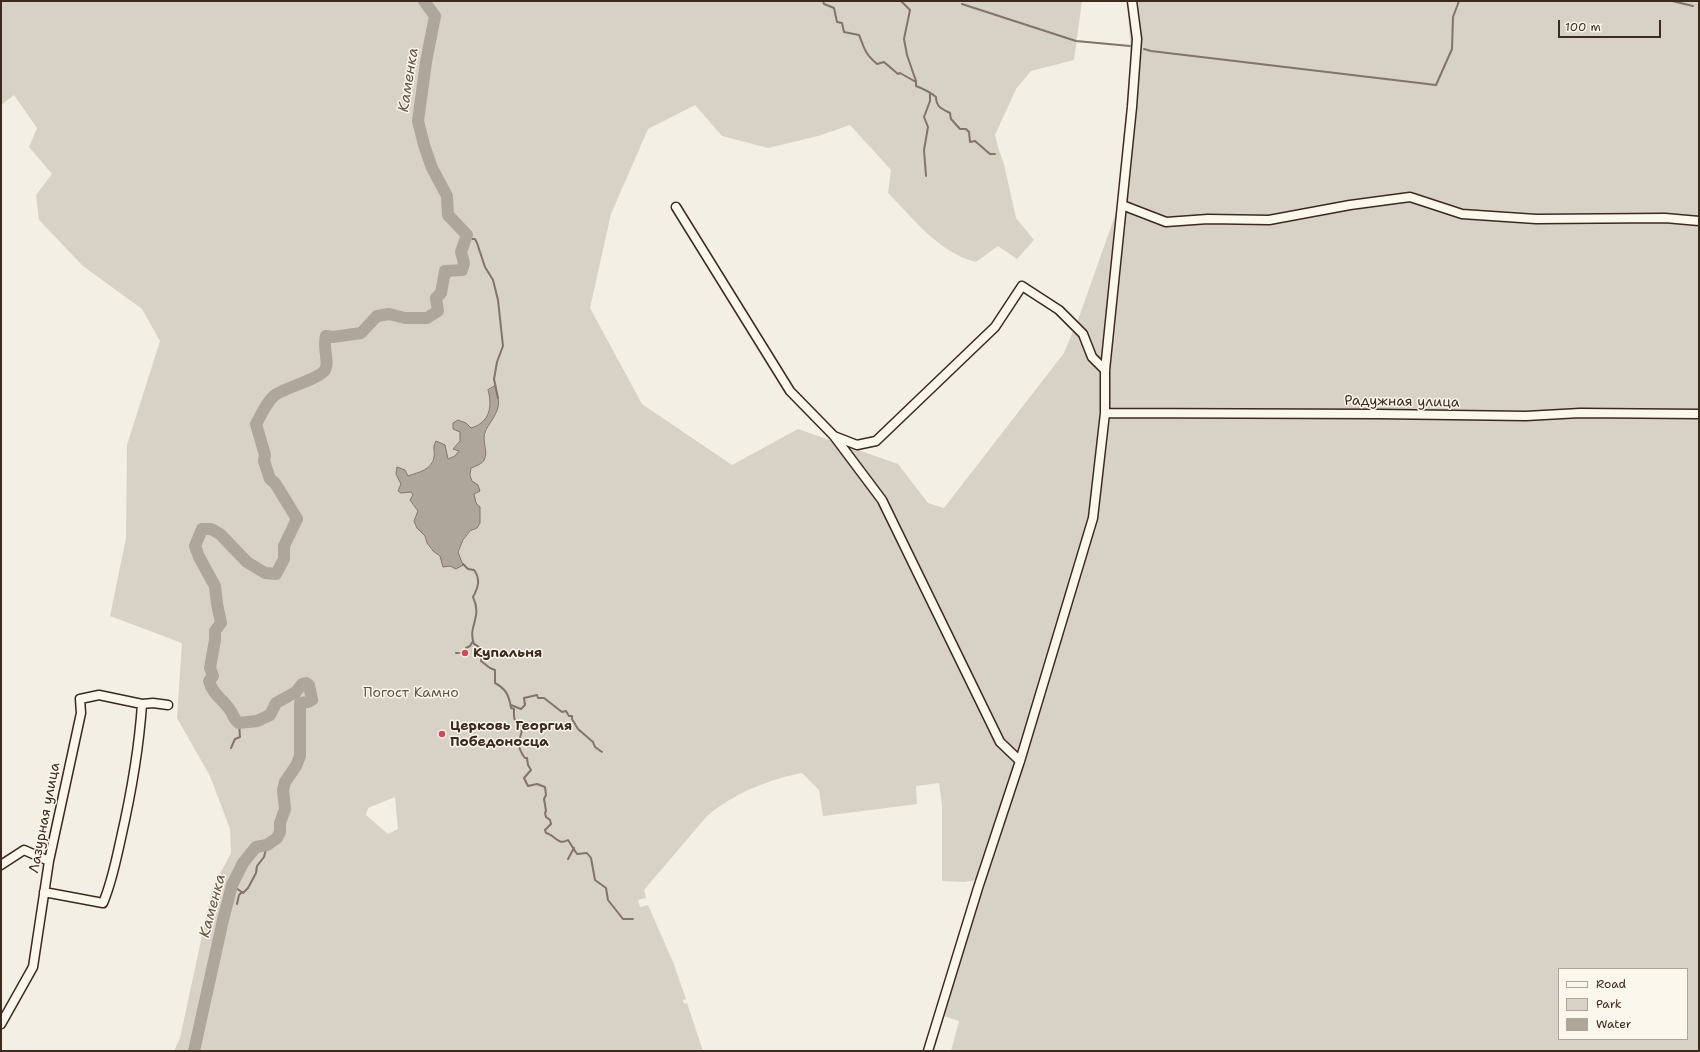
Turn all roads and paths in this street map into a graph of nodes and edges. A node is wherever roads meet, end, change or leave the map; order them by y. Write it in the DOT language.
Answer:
graph roads {
  1 [pos="1132,1"];
  2 [pos="1122,205"];
  3 [pos="676,207"];
  4 [pos="1699,222"];
  5 [pos="1106,370"];
  6 [pos="1105,413"];
  7 [pos="1699,414"];
  8 [pos="834,436"];
  9 [pos="142,704"];
  10 [pos="168,705"];
  11 [pos="1020,761"];
  12 [pos="49,861"];
  13 [pos="1,864"];
  14 [pos="44,892"];
  15 [pos="1,1024"];
  16 [pos="928,1051"];
  1 -- 2 [label="street"];
  2 -- 4 [label="street"];
  2 -- 5 [label="street"];
  3 -- 8 [label="street"];
  5 -- 6 [label="street"];
  5 -- 8 [label="street"];
  6 -- 7 [label="street, Радужная улица"];
  6 -- 11 [label="street"];
  8 -- 11 [label="street"];
  9 -- 10 [label="street, Лазурная улица"];
  9 -- 12 [label="street, Лазурная улица"];
  9 -- 14 [label="street"];
  11 -- 16 [label="street"];
  12 -- 13 [label="street"];
  12 -- 14 [label="street, Лазурная улица"];
  14 -- 15 [label="street, Лазурная улица"];
}
